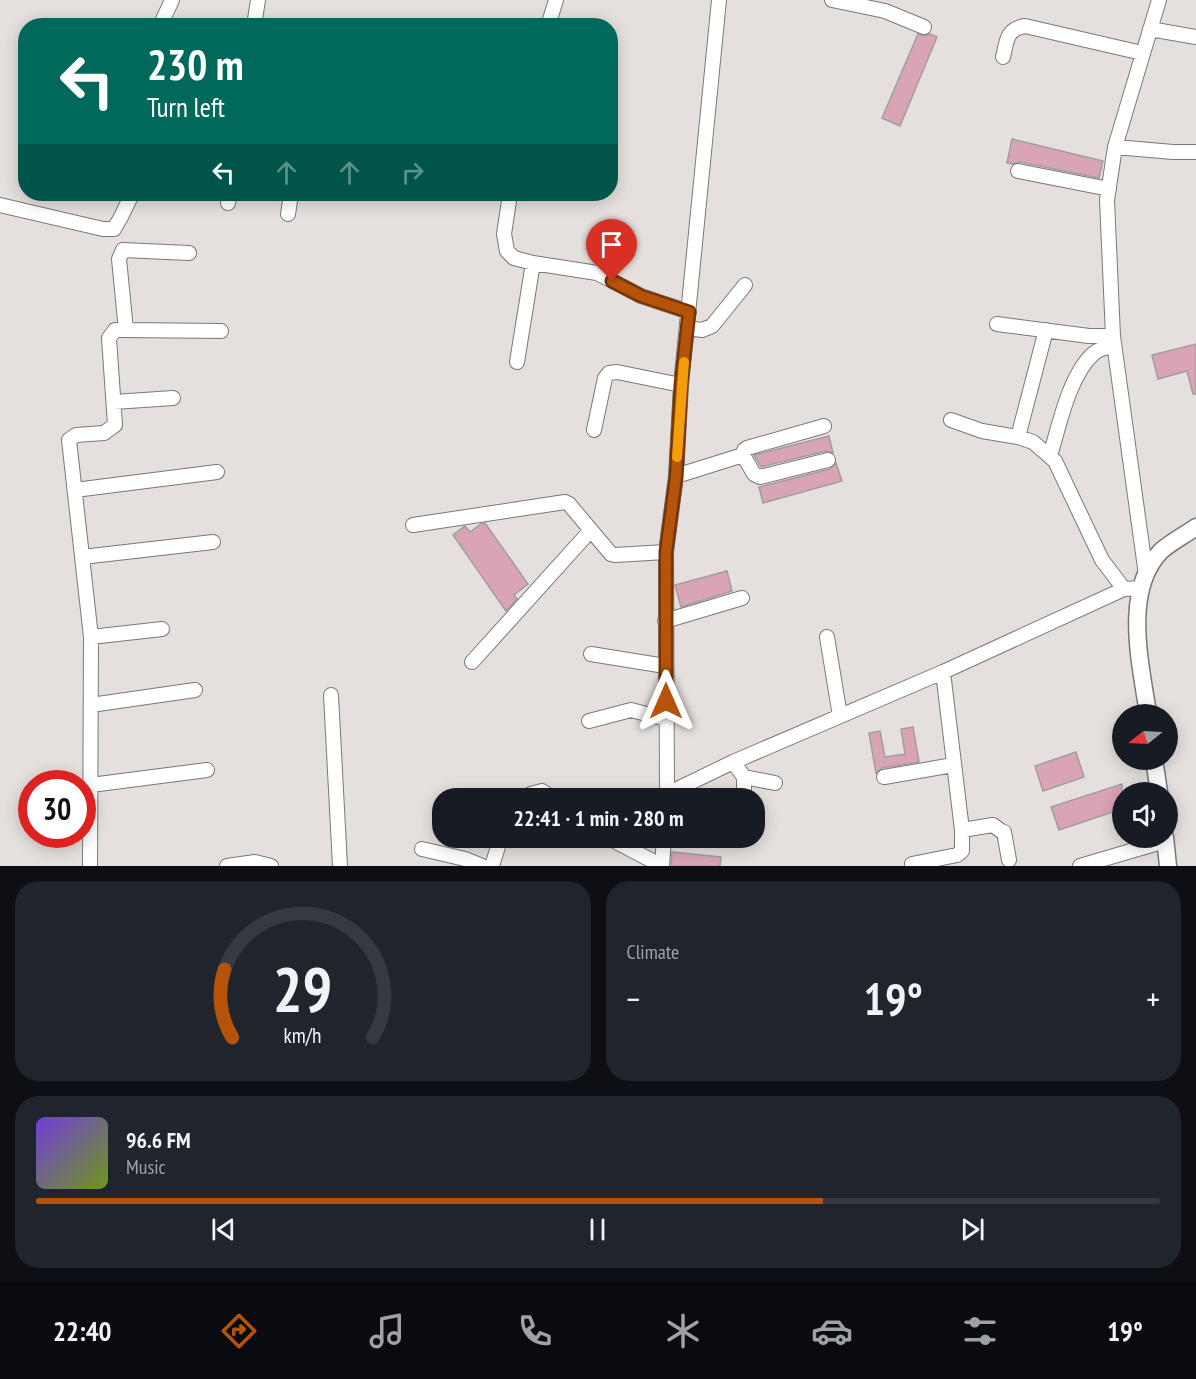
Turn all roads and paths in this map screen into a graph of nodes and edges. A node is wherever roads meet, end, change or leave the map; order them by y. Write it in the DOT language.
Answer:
graph roads {
  1 [pos="172,0"];
  2 [pos="258,0"];
  3 [pos="556,0"];
  4 [pos="719,0"];
  5 [pos="832,0"];
  6 [pos="1159,0"];
  7 [pos="164,18"];
  8 [pos="255,18"];
  9 [pos="550,18"];
  10 [pos="924,27"];
  11 [pos="1150,29"];
  12 [pos="1196,37"];
  13 [pos="1142,53"];
  14 [pos="1003,57"];
  15 [pos="1115,147"];
  16 [pos="1196,152"];
  17 [pos="1018,171"];
  18 [pos="1109,189"];
  19 [pos="129,201"];
  20 [pos="290,201"];
  21 [pos="509,201"];
  22 [pos="0,205"];
  23 [pos="288,214"];
  24 [pos="189,253"];
  25 [pos="533,263"];
  26 [pos="745,285"];
  27 [pos="689,312"];
  28 [pos="997,324"];
  29 [pos="687,328"];
  30 [pos="126,330"];
  31 [pos="1046,330"];
  32 [pos="221,331"];
  33 [pos="1113,340"];
  34 [pos="517,362"];
  35 [pos="681,385"];
  36 [pos="173,398"];
  37 [pos="114,402"];
  38 [pos="951,420"];
  39 [pos="824,426"];
  40 [pos="594,430"];
  41 [pos="1017,437"];
  42 [pos="743,455"];
  43 [pos="1050,456"];
  44 [pos="828,459"];
  45 [pos="217,472"];
  46 [pos="676,477"];
  47 [pos="75,490"];
  48 [pos="412,525"];
  49 [pos="1196,527"];
  50 [pos="591,530"];
  51 [pos="213,542"];
  52 [pos="666,552"];
  53 [pos="82,557"];
  54 [pos="1144,582"];
  55 [pos="1124,589"];
  56 [pos="742,598"];
  57 [pos="665,621"];
  58 [pos="162,629"];
  59 [pos="91,637"];
  60 [pos="827,637"];
  61 [pos="591,654"];
  62 [pos="472,662"];
  63 [pos="665,666"];
  64 [pos="943,672"];
  65 [pos="195,690"];
  66 [pos="331,695"];
  67 [pos="1147,704"];
  68 [pos="91,705"];
  69 [pos="840,716"];
  70 [pos="666,719"];
  71 [pos="589,721"];
  72 [pos="733,762"];
  73 [pos="953,765"];
  74 [pos="91,770"];
  75 [pos="207,770"];
  76 [pos="744,777"];
  77 [pos="884,777"];
  78 [pos="775,783"];
  79 [pos="96,784"];
  80 [pos="667,788"];
  81 [pos="683,788"];
  82 [pos="744,788"];
  83 [pos="962,830"];
  84 [pos="90,848"];
  85 [pos="498,848"];
  86 [pos="628,848"];
  87 [pos="663,848"];
  88 [pos="1137,848"];
  89 [pos="1166,848"];
  90 [pos="422,849"];
  91 [pos="1009,860"];
  92 [pos="912,864"];
  93 [pos="90,866"];
  94 [pos="227,866"];
  95 [pos="271,866"];
  96 [pos="340,866"];
  97 [pos="482,866"];
  98 [pos="492,866"];
  99 [pos="662,866"];
  100 [pos="1080,866"];
  101 [pos="1168,866"];
  1 -- 7 [label="street"];
  2 -- 8 [label="street"];
  3 -- 9 [label="street"];
  4 -- 27 [label="street"];
  5 -- 10 [label="street"];
  6 -- 11 [label="street"];
  11 -- 12 [label="street"];
  11 -- 13 [label="street"];
  13 -- 14 [label="street"];
  13 -- 15 [label="street"];
  15 -- 16 [label="street"];
  15 -- 18 [label="street"];
  17 -- 18 [label="street"];
  18 -- 33 [label="street"];
  19 -- 22 [label="street"];
  20 -- 23 [label="street"];
  21 -- 25 [label="street"];
  24 -- 30 [label="street"];
  25 -- 27 [label="street"];
  25 -- 34 [label="street"];
  26 -- 29 [label="street"];
  27 -- 29 [label="street"];
  28 -- 31 [label="street"];
  29 -- 35 [label="street"];
  30 -- 32 [label="street"];
  30 -- 37 [label="street"];
  31 -- 33 [label="street"];
  31 -- 41 [label="street"];
  33 -- 43 [label="street"];
  33 -- 54 [label="street"];
  35 -- 40 [label="street"];
  35 -- 46 [label="street"];
  36 -- 37 [label="street"];
  37 -- 47 [label="street"];
  38 -- 41 [label="street"];
  39 -- 42 [label="street"];
  41 -- 43 [label="street"];
  42 -- 44 [label="street"];
  42 -- 46 [label="street"];
  43 -- 55 [label="street"];
  45 -- 47 [label="street"];
  46 -- 52 [label="street"];
  47 -- 53 [label="street"];
  48 -- 50 [label="street"];
  49 -- 54 [label="main road"];
  50 -- 52 [label="street"];
  50 -- 62 [label="street"];
  51 -- 53 [label="street"];
  52 -- 57 [label="street"];
  53 -- 59 [label="street"];
  54 -- 55 [label="street"];
  54 -- 67 [label="main road"];
  55 -- 64 [label="street"];
  56 -- 57 [label="street"];
  57 -- 63 [label="street"];
  58 -- 59 [label="street"];
  59 -- 68 [label="street"];
  60 -- 69 [label="street"];
  61 -- 63 [label="street"];
  63 -- 70 [label="street"];
  64 -- 69 [label="street"];
  64 -- 73 [label="street"];
  65 -- 68 [label="street"];
  66 -- 96 [label="street"];
  68 -- 74 [label="street"];
  69 -- 72 [label="street"];
  70 -- 71 [label="street"];
  70 -- 80 [label="street"];
  72 -- 76 [label="street"];
  72 -- 81 [label="street"];
  73 -- 77 [label="street"];
  73 -- 83 [label="street"];
  75 -- 79 [label="street"];
  76 -- 78 [label="street"];
  76 -- 82 [label="street"];
  83 -- 91 [label="street"];
  83 -- 92 [label="street"];
  84 -- 93 [label="street"];
  85 -- 98 [label="street"];
  86 -- 99 [label="street"];
  87 -- 99 [label="street"];
  88 -- 100 [label="street"];
  89 -- 101 [label="main road"];
  90 -- 97 [label="street"];
  94 -- 95 [label="street"];
}
